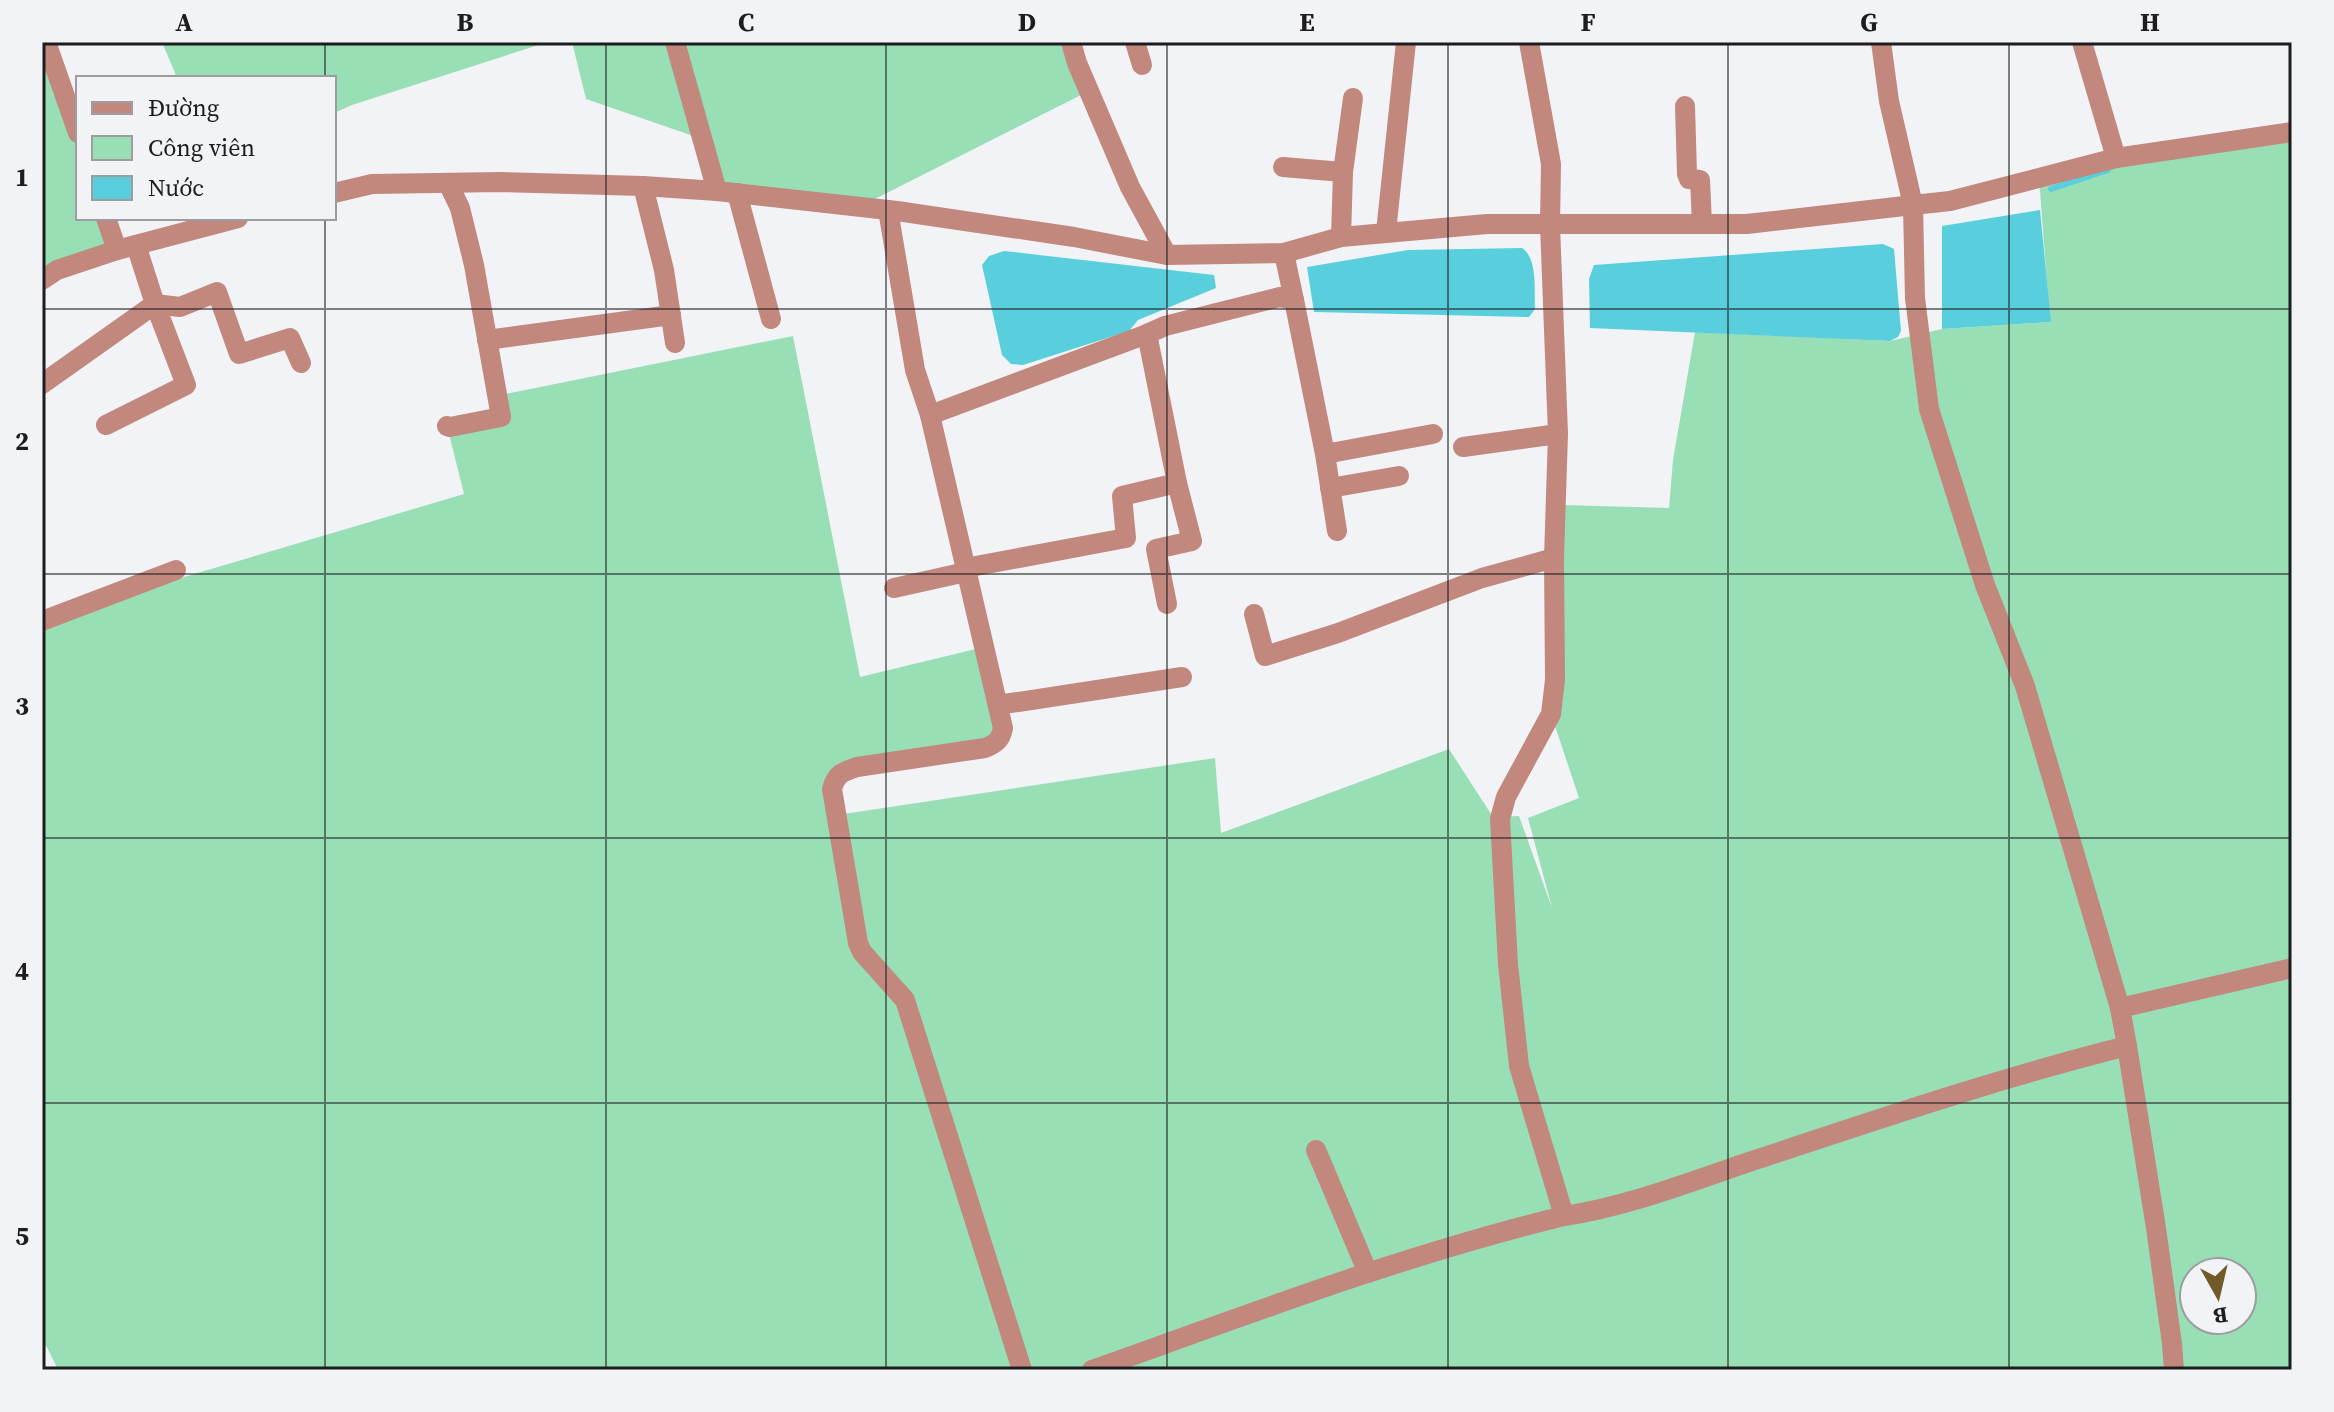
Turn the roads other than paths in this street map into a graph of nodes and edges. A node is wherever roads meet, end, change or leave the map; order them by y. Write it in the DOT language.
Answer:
graph roads {
  1 [pos="46,42"];
  2 [pos="675,42"];
  3 [pos="1135,42"];
  4 [pos="1406,42"];
  5 [pos="1529,42"];
  6 [pos="1881,42"];
  7 [pos="2082,42"];
  8 [pos="1074,43"];
  9 [pos="1142,65"];
  10 [pos="1353,98"];
  11 [pos="1685,106"];
  12 [pos="76,127"];
  13 [pos="2292,132"];
  14 [pos="2116,158"];
  15 [pos="1283,167"];
  16 [pos="1343,172"];
  17 [pos="448,183"];
  18 [pos="643,186"];
  19 [pos="727,192"];
  20 [pos="336,193"];
  21 [pos="1913,205"];
  22 [pos="888,210"];
  23 [pos="107,220"];
  24 [pos="230,220"];
  25 [pos="1702,224"];
  26 [pos="1550,225"];
  27 [pos="1386,232"];
  28 [pos="1341,237"];
  29 [pos="126,247"];
  30 [pos="1284,253"];
  31 [pos="1167,255"];
  32 [pos="42,280"];
  33 [pos="1294,300"];
  34 [pos="155,304"];
  35 [pos="671,315"];
  36 [pos="771,319"];
  37 [pos="1147,334"];
  38 [pos="487,340"];
  39 [pos="675,343"];
  40 [pos="301,363"];
  41 [pos="42,384"];
  42 [pos="930,415"];
  43 [pos="106,425"];
  44 [pos="447,426"];
  45 [pos="1433,434"];
  46 [pos="1558,434"];
  47 [pos="1463,447"];
  48 [pos="1325,454"];
  49 [pos="1399,476"];
  50 [pos="1177,483"];
  51 [pos="1330,488"];
  52 [pos="1337,531"];
  53 [pos="1554,558"];
  54 [pos="176,570"];
  55 [pos="966,570"];
  56 [pos="894,588"];
  57 [pos="1167,604"];
  58 [pos="1254,614"];
  59 [pos="42,621"];
  60 [pos="1182,677"];
  61 [pos="998,705"];
  62 [pos="2292,968"];
  63 [pos="2120,1008"];
  64 [pos="2127,1046"];
  65 [pos="1316,1150"];
  66 [pos="1564,1216"];
  67 [pos="1368,1273"];
  68 [pos="1022,1370"];
  69 [pos="1092,1370"];
  70 [pos="2174,1370"];
  1 -- 12 [label="street"];
  2 -- 19 [label="street"];
  3 -- 9 [label="street"];
  4 -- 27 [label="street"];
  5 -- 26 [label="street"];
  6 -- 21 [label="street"];
  7 -- 14 [label="street"];
  8 -- 31 [label="street"];
  10 -- 16 [label="street"];
  11 -- 25 [label="street"];
  13 -- 14 [label="street"];
  14 -- 21 [label="street"];
  15 -- 16 [label="street"];
  16 -- 28 [label="street"];
  17 -- 18 [label="street"];
  17 -- 20 [label="street"];
  17 -- 38 [label="street"];
  18 -- 19 [label="street"];
  18 -- 35 [label="street"];
  19 -- 22 [label="street"];
  19 -- 36 [label="street"];
  21 -- 25 [label="street"];
  21 -- 63 [label="street"];
  22 -- 31 [label="street"];
  22 -- 42 [label="street"];
  23 -- 29 [label="street"];
  24 -- 29 [label="street"];
  25 -- 26 [label="street"];
  26 -- 27 [label="street"];
  26 -- 46 [label="street"];
  27 -- 28 [label="street"];
  28 -- 30 [label="street"];
  29 -- 32 [label="street"];
  29 -- 34 [label="street"];
  30 -- 31 [label="street"];
  30 -- 33 [label="street"];
  33 -- 37 [label="street"];
  33 -- 48 [label="street"];
  34 -- 40 [label="street"];
  34 -- 41 [label="street"];
  34 -- 43 [label="street"];
  35 -- 38 [label="street"];
  35 -- 39 [label="street"];
  37 -- 42 [label="street"];
  37 -- 50 [label="street"];
  38 -- 44 [label="street"];
  42 -- 55 [label="street"];
  45 -- 48 [label="street"];
  46 -- 47 [label="street"];
  46 -- 53 [label="street"];
  48 -- 51 [label="street"];
  49 -- 51 [label="street"];
  50 -- 55 [label="street"];
  50 -- 57 [label="street"];
  51 -- 52 [label="street"];
  53 -- 58 [label="street"];
  53 -- 66 [label="street"];
  54 -- 59 [label="street"];
  55 -- 56 [label="street"];
  55 -- 61 [label="street"];
  60 -- 61 [label="street"];
  61 -- 68 [label="street"];
  62 -- 63 [label="street"];
  63 -- 64 [label="street"];
  64 -- 66 [label="street"];
  64 -- 70 [label="street"];
  65 -- 67 [label="street"];
  66 -- 67 [label="street"];
  67 -- 69 [label="street"];
}
